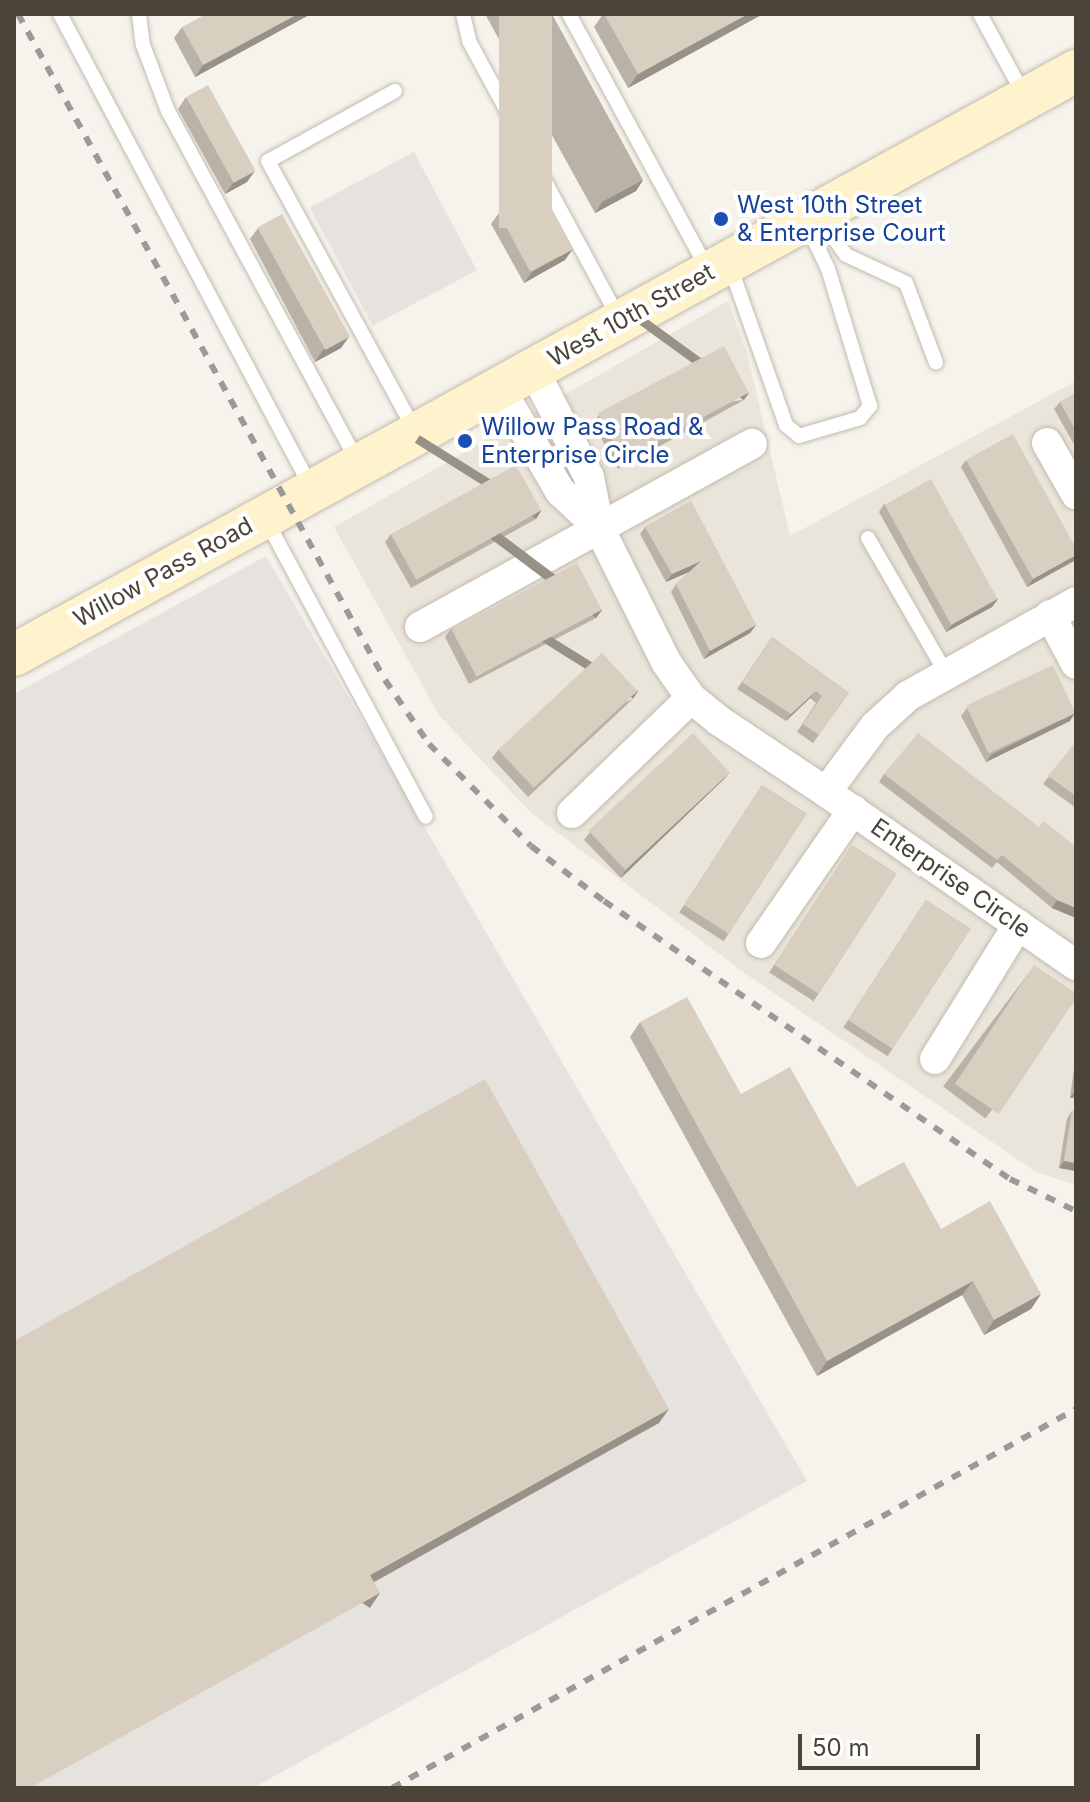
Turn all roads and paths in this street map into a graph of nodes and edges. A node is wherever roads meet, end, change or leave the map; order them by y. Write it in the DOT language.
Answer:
graph roads {
  1 [pos="60,14"];
  2 [pos="139,14"];
  3 [pos="463,14"];
  4 [pos="569,14"];
  5 [pos="980,14"];
  6 [pos="1076,71"];
  7 [pos="395,91"];
  8 [pos="1026,98"];
  9 [pos="811,216"];
  10 [pos="719,267"];
  11 [pos="620,321"];
  12 [pos="936,363"];
  13 [pos="516,378"];
  14 [pos="416,433"];
  15 [pos="1047,443"];
  16 [pos="752,444"];
  17 [pos="359,464"];
  18 [pos="312,490"];
  19 [pos="1076,494"];
  20 [pos="264,516"];
  21 [pos="599,528"];
  22 [pos="868,538"];
  23 [pos="1063,608"];
  24 [pos="420,627"];
  25 [pos="14,655"];
  26 [pos="1076,664"];
  27 [pos="946,673"];
  28 [pos="691,698"];
  29 [pos="826,792"];
  30 [pos="853,810"];
  31 [pos="572,813"];
  32 [pos="426,817"];
  33 [pos="1018,925"];
  34 [pos="761,943"];
  35 [pos="1076,965"];
  36 [pos="935,1059"];
  1 -- 18 [label="lane"];
  2 -- 17 [label="lane"];
  3 -- 11 [label="lane"];
  4 -- 10 [label="lane"];
  5 -- 8 [label="lane"];
  6 -- 8 [label="main road, West 10th Street"];
  7 -- 14 [label="lane"];
  8 -- 9 [label="main road, West 10th Street"];
  9 -- 10 [label="main road, West 10th Street"];
  9 -- 10 [label="lane"];
  9 -- 12 [label="lane"];
  10 -- 11 [label="main road, West 10th Street"];
  11 -- 13 [label="main road, West 10th Street"];
  13 -- 14 [label="main road, West 10th Street"];
  13 -- 21 [label="street, Enterprise Circle"];
  14 -- 17 [label="main road, West 10th Street"];
  15 -- 19 [label="street"];
  16 -- 21 [label="street"];
  17 -- 18 [label="main road, West 10th Street"];
  18 -- 20 [label="main road, Willow Pass Road"];
  20 -- 25 [label="main road, Willow Pass Road"];
  20 -- 32 [label="lane"];
  21 -- 24 [label="street"];
  21 -- 28 [label="street, Enterprise Circle"];
  22 -- 27 [label="lane"];
  23 -- 26 [label="street"];
  23 -- 27 [label="street"];
  27 -- 29 [label="street"];
  28 -- 29 [label="street, Enterprise Circle"];
  28 -- 31 [label="street"];
  29 -- 30 [label="street, Enterprise Circle"];
  30 -- 33 [label="street, Enterprise Circle"];
  30 -- 34 [label="street"];
  33 -- 35 [label="street, Enterprise Circle"];
  33 -- 36 [label="street"];
}
